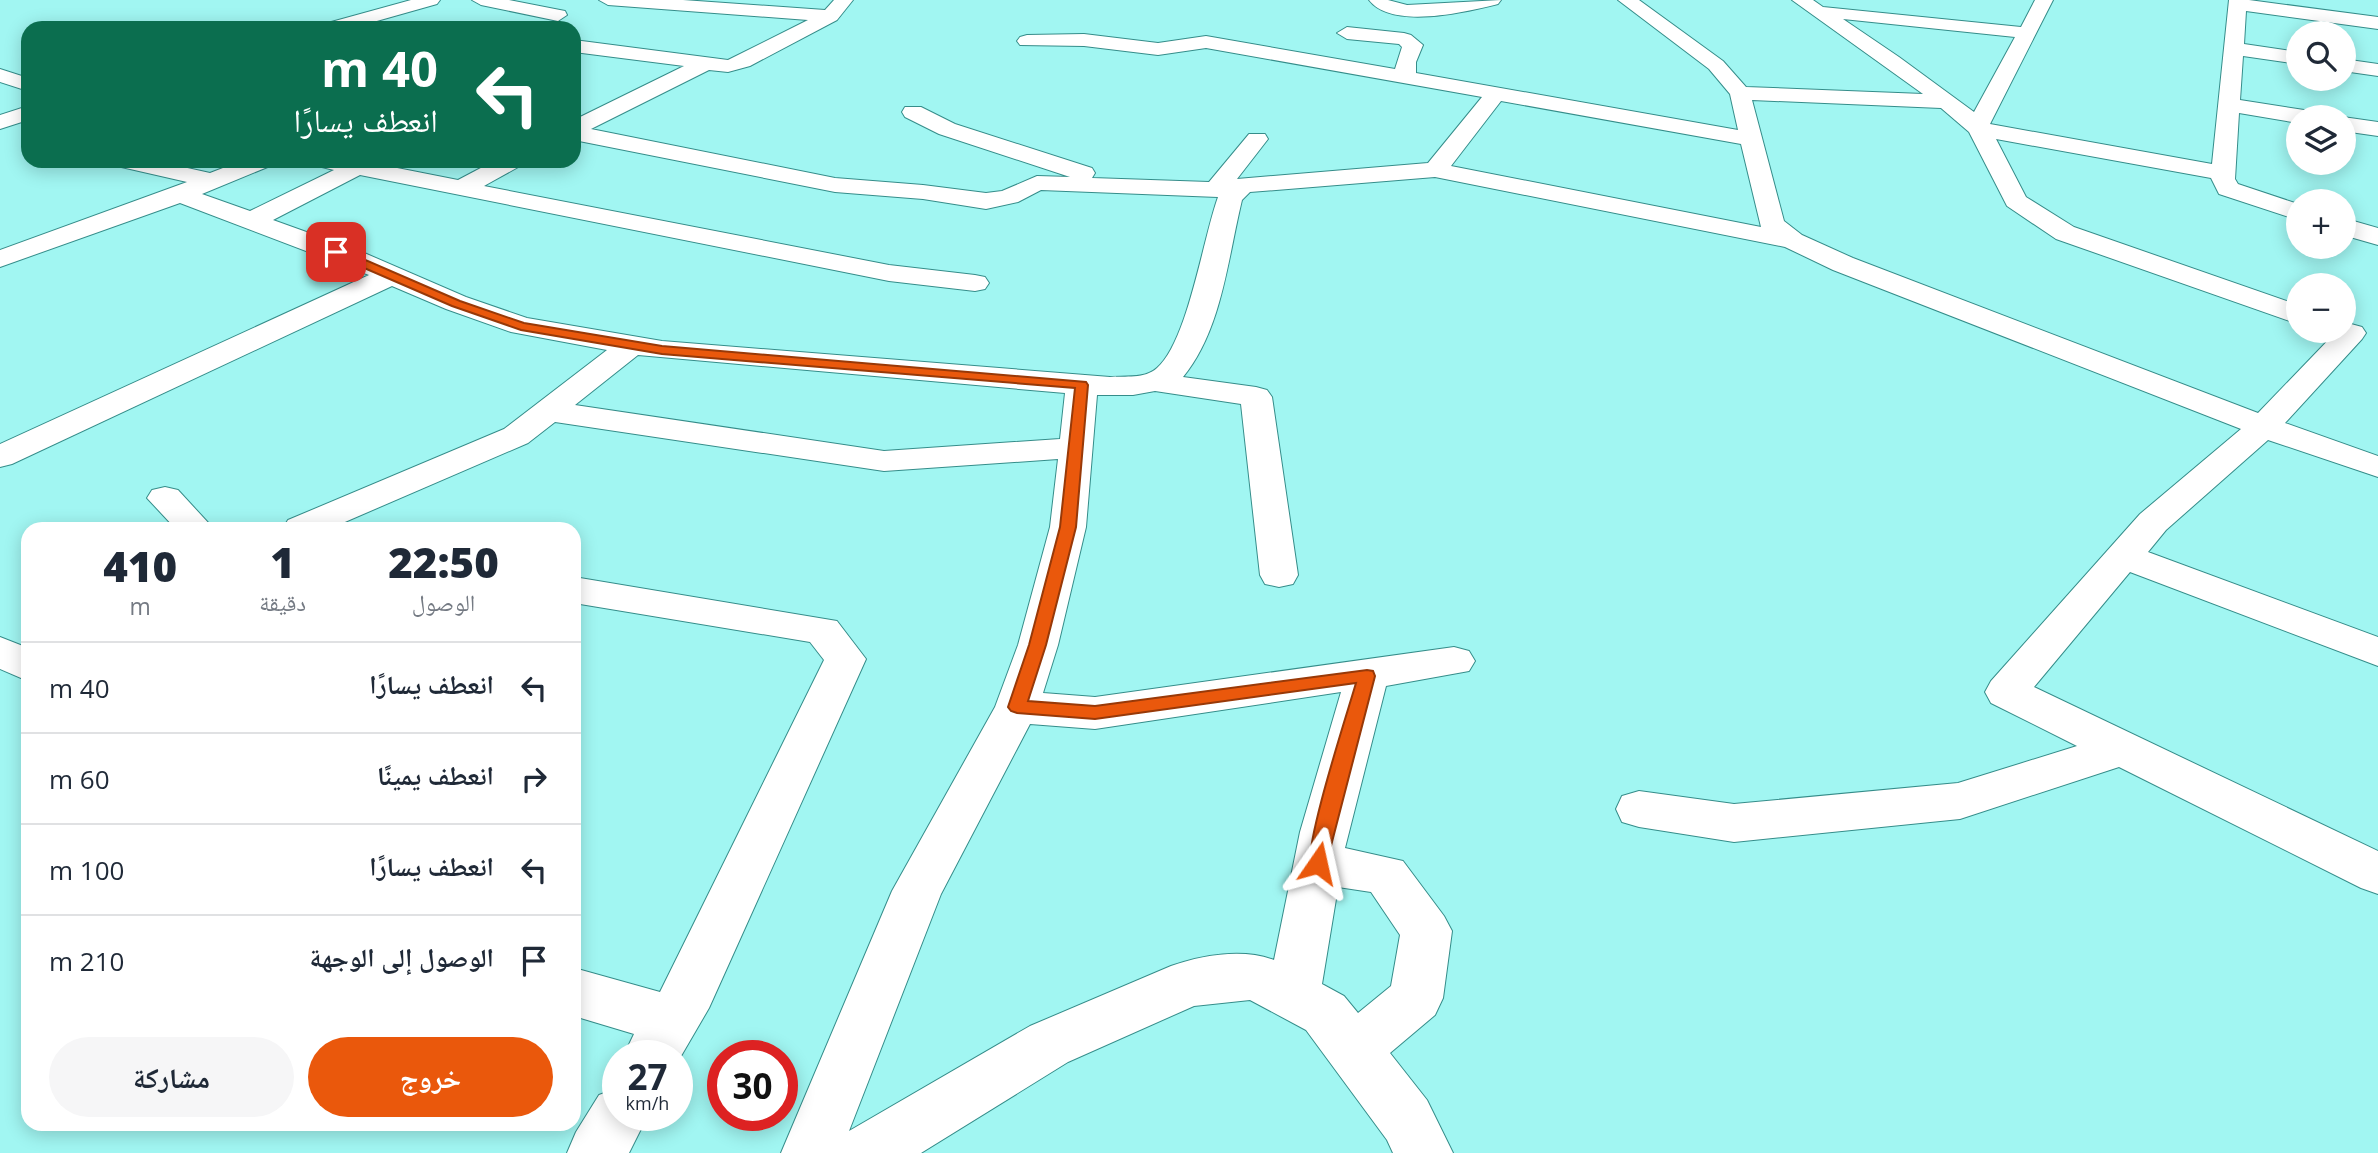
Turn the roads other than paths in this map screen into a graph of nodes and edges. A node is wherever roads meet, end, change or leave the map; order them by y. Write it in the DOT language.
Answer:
graph roads {
  1 [pos="431,0"];
  2 [pos="481,0"];
  3 [pos="608,0"];
  4 [pos="844,0"];
  5 [pos="1378,0"];
  6 [pos="1492,0"];
  7 [pos="1627,0"];
  8 [pos="2044,0"];
  9 [pos="2238,2"];
  10 [pos="587,4"];
  11 [pos="719,4"];
  12 [pos="1810,6"];
  13 [pos="558,15"];
  14 [pos="830,16"];
  15 [pos="356,21"];
  16 [pos="546,21"];
  17 [pos="2378,23"];
  18 [pos="680,26"];
  19 [pos="1348,33"];
  20 [pos="2027,33"];
  21 [pos="660,37"];
  22 [pos="1027,41"];
  23 [pos="2234,49"];
  24 [pos="581,50"];
  25 [pos="630,54"];
  26 [pos="2286,56"];
  27 [pos="707,63"];
  28 [pos="2356,67"];
  29 [pos="2378,70"];
  30 [pos="0,75"];
  31 [pos="1405,79"];
  32 [pos="21,82"];
  33 [pos="1740,93"];
  34 [pos="1495,95"];
  35 [pos="1949,102"];
  36 [pos="2229,105"];
  37 [pos="913,112"];
  38 [pos="2286,114"];
  39 [pos="21,115"];
  40 [pos="0,122"];
  41 [pos="2356,126"];
  42 [pos="581,127"];
  43 [pos="1978,127"];
  44 [pos="2378,129"];
  45 [pos="0,131"];
  46 [pos="581,132"];
  47 [pos="21,136"];
  48 [pos="1258,139"];
  49 [pos="1752,139"];
  50 [pos="155,168"];
  51 [pos="244,168"];
  52 [pos="356,168"];
  53 [pos="379,168"];
  54 [pos="499,168"];
  55 [pos="1435,170"];
  56 [pos="2223,173"];
  57 [pos="212,181"];
  58 [pos="1122,185"];
  59 [pos="460,189"];
  60 [pos="1227,190"];
  61 [pos="180,194"];
  62 [pos="2286,208"];
  63 [pos="252,220"];
  64 [pos="2356,230"];
  65 [pos="2378,237"];
  66 [pos="1793,241"];
  67 [pos="0,259"];
  68 [pos="393,275"];
  69 [pos="975,283"];
  70 [pos="2286,311"];
  71 [pos="2357,334"];
  72 [pos="632,345"];
  73 [pos="1156,382"];
  74 [pos="1082,385"];
  75 [pos="548,411"];
  76 [pos="2264,426"];
  77 [pos="1075,448"];
  78 [pos="0,457"];
  79 [pos="2378,467"];
  80 [pos="165,498"];
  81 [pos="189,522"];
  82 [pos="315,522"];
  83 [pos="2123,556"];
  84 [pos="1279,575"];
  85 [pos="581,591"];
  86 [pos="2378,652"];
  87 [pos="1454,661"];
  88 [pos="1367,676"];
  89 [pos="1017,707"];
  90 [pos="2122,749"];
  91 [pos="1639,808"];
  92 [pos="1318,863"];
  93 [pos="2378,874"];
  94 [pos="581,996"];
  95 [pos="1293,996"];
  96 [pos="662,1038"];
  97 [pos="1350,1046"];
  98 [pos="609,1131"];
  99 [pos="597,1153"];
  100 [pos="811,1153"];
  101 [pos="867,1153"];
  102 [pos="1423,1153"];
  1 -- 15 [label="street"];
  2 -- 13 [label="street"];
  3 -- 11 [label="street"];
  4 -- 14 [label="street"];
  5 -- 6 [label="street"];
  7 -- 33 [label="street"];
  8 -- 20 [label="street"];
  9 -- 17 [label="street"];
  9 -- 23 [label="street"];
  10 -- 13 [label="street"];
  11 -- 14 [label="street"];
  11 -- 18 [label="street"];
  12 -- 20 [label="street"];
  12 -- 35 [label="street"];
  13 -- 16 [label="street"];
  14 -- 27 [label="street"];
  19 -- 31 [label="street"];
  20 -- 43 [label="street"];
  21 -- 25 [label="street"];
  22 -- 31 [label="street"];
  23 -- 26 [label="street"];
  23 -- 36 [label="street"];
  24 -- 25 [label="street"];
  25 -- 27 [label="street"];
  27 -- 42 [label="street"];
  28 -- 29 [label="street"];
  30 -- 32 [label="street"];
  31 -- 34 [label="street"];
  33 -- 35 [label="street"];
  33 -- 49 [label="street"];
  34 -- 49 [label="street"];
  34 -- 55 [label="street"];
  35 -- 43 [label="street"];
  36 -- 38 [label="street"];
  36 -- 56 [label="street"];
  37 -- 58 [label="street"];
  39 -- 40 [label="street"];
  41 -- 44 [label="street"];
  43 -- 56 [label="street"];
  43 -- 70 [label="street"];
  45 -- 47 [label="street"];
  46 -- 58 [label="street"];
  48 -- 60 [label="street"];
  49 -- 66 [label="street"];
  50 -- 57 [label="street"];
  51 -- 57 [label="street"];
  52 -- 63 [label="street"];
  53 -- 59 [label="street"];
  54 -- 59 [label="street"];
  55 -- 60 [label="street"];
  55 -- 66 [label="street"];
  56 -- 62 [label="street"];
  57 -- 61 [label="street"];
  58 -- 60 [label="street"];
  59 -- 69 [label="street"];
  60 -- 73 [label="street"];
  61 -- 63 [label="street"];
  61 -- 67 [label="street"];
  63 -- 68 [label="street"];
  64 -- 65 [label="street"];
  66 -- 76 [label="street"];
  68 -- 72 [label="street"];
  68 -- 78 [label="street"];
  71 -- 76 [label="street"];
  72 -- 74 [label="street"];
  72 -- 75 [label="street"];
  73 -- 74 [label="street"];
  73 -- 84 [label="street"];
  74 -- 77 [label="street"];
  75 -- 77 [label="street"];
  75 -- 82 [label="street"];
  76 -- 79 [label="street"];
  76 -- 83 [label="street"];
  77 -- 89 [label="street"];
  80 -- 81 [label="street"];
  83 -- 86 [label="street"];
  83 -- 90 [label="street"];
  85 -- 96 [label="street"];
  87 -- 88 [label="street"];
  88 -- 89 [label="street"];
  88 -- 92 [label="street"];
  89 -- 100 [label="street"];
  90 -- 91 [label="street"];
  90 -- 93 [label="street"];
  92 -- 95 [label="street"];
  92 -- 97 [label="street"];
  94 -- 96 [label="street"];
  95 -- 97 [label="street"];
  95 -- 101 [label="street"];
  97 -- 102 [label="street"];
  98 -- 99 [label="street"];
}
